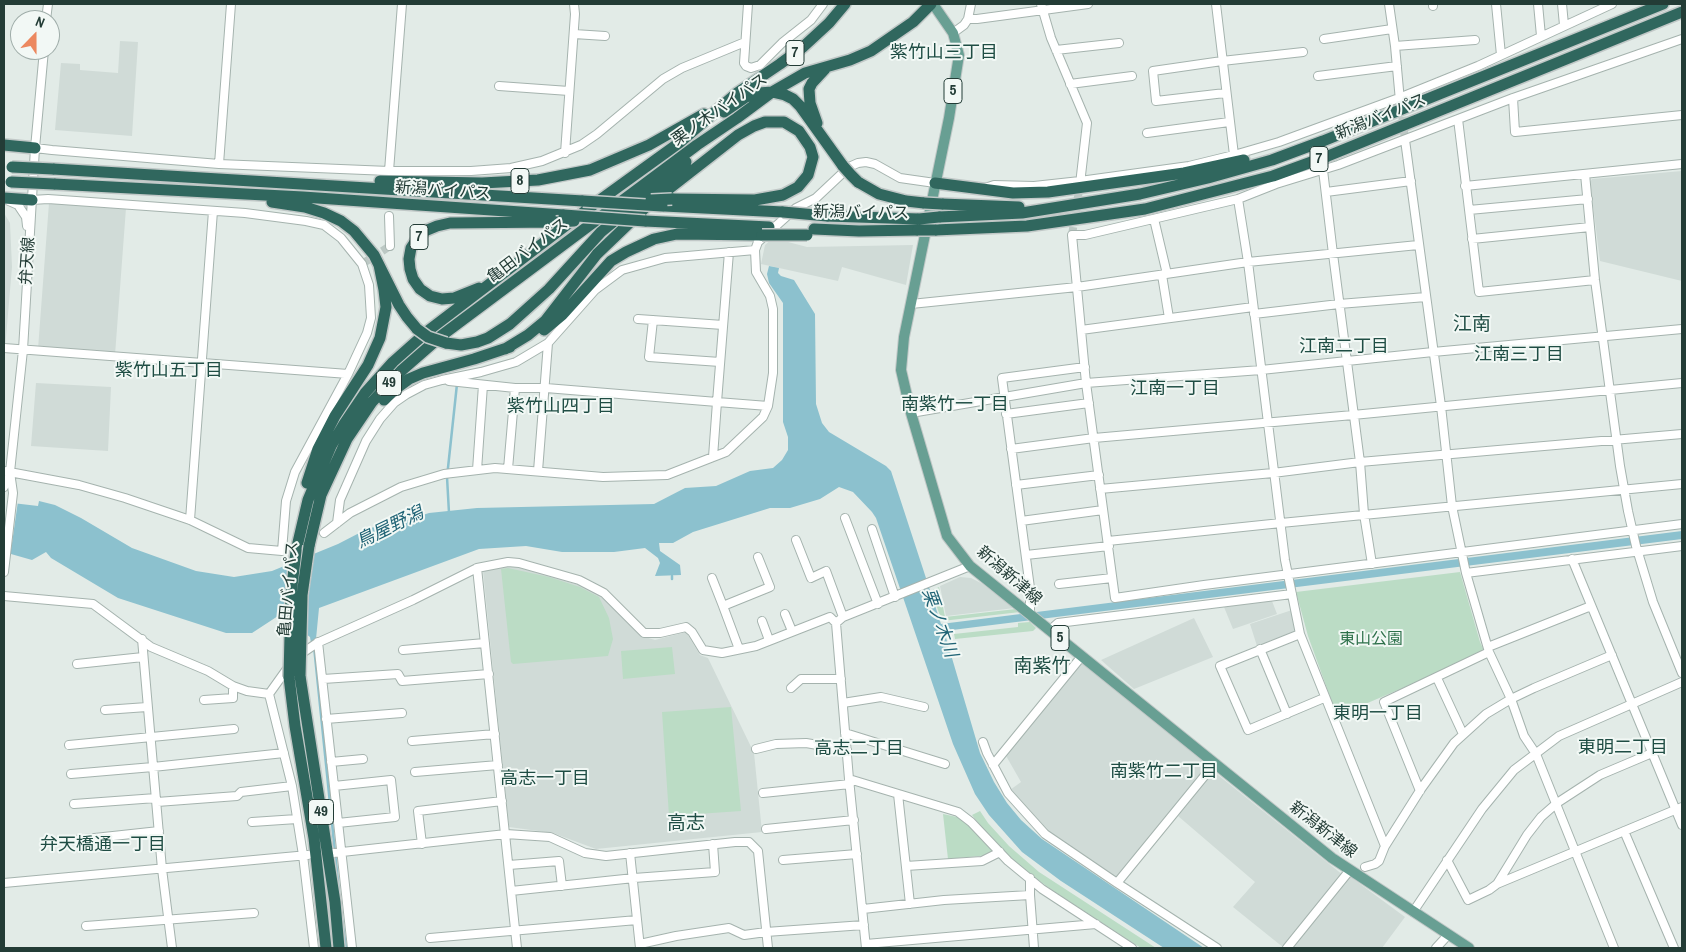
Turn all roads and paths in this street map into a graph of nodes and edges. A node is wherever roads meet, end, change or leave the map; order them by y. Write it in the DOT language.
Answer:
graph roads {
  1 [pos="231,4"];
  2 [pos="402,4"];
  3 [pos="574,4"];
  4 [pos="748,4"];
  5 [pos="823,4"];
  6 [pos="846,4"];
  7 [pos="932,4"];
  8 [pos="971,4"];
  9 [pos="1086,4"];
  10 [pos="1216,4"];
  11 [pos="1389,4"];
  12 [pos="1496,4"];
  13 [pos="1538,4"];
  14 [pos="1562,4"];
  15 [pos="1612,4"];
  16 [pos="1663,4"];
  17 [pos="1042,7"];
  18 [pos="1682,12"];
  19 [pos="968,18"];
  20 [pos="1564,25"];
  21 [pos="1392,29"];
  22 [pos="953,33"];
  23 [pos="574,34"];
  24 [pos="606,36"];
  25 [pos="1541,36"];
  26 [pos="1324,38"];
  27 [pos="1682,39"];
  28 [pos="1475,40"];
  29 [pos="745,42"];
  30 [pos="1119,43"];
  31 [pos="1395,46"];
  32 [pos="1056,50"];
  33 [pos="1303,52"];
  34 [pos="1502,55"];
  35 [pos="43,60"];
  36 [pos="1222,61"];
  37 [pos="1397,66"];
  38 [pos="826,68"];
  39 [pos="1132,76"];
  40 [pos="1318,76"];
  41 [pos="1070,84"];
  42 [pos="499,86"];
  43 [pos="569,91"];
  44 [pos="772,92"];
  45 [pos="737,93"];
  46 [pos="1225,93"];
  47 [pos="1513,98"];
  48 [pos="1400,100"];
  49 [pos="1682,115"];
  50 [pos="737,118"];
  51 [pos="1458,119"];
  52 [pos="1229,122"];
  53 [pos="1147,133"];
  54 [pos="823,137"];
  55 [pos="1406,140"];
  56 [pos="1323,141"];
  57 [pos="679,143"];
  58 [pos="4,145"];
  59 [pos="35,148"];
  60 [pos="565,152"];
  61 [pos="1234,155"];
  62 [pos="219,164"];
  63 [pos="1682,164"];
  64 [pos="8,166"];
  65 [pos="1323,170"];
  66 [pos="389,171"];
  67 [pos="1585,174"];
  68 [pos="1410,181"];
  69 [pos="7,182"];
  70 [pos="283,183"];
  71 [pos="935,183"];
  72 [pos="1080,183"];
  73 [pos="1465,186"];
  74 [pos="979,190"];
  75 [pos="1326,192"];
  76 [pos="224,193"];
  77 [pos="1238,198"];
  78 [pos="4,199"];
  79 [pos="1588,199"];
  80 [pos="32,200"];
  81 [pos="622,203"];
  82 [pos="667,203"];
  83 [pos="586,204"];
  84 [pos="1050,208"];
  85 [pos="608,210"];
  86 [pos="1468,210"];
  87 [pos="213,211"];
  88 [pos="389,216"];
  89 [pos="560,219"];
  90 [pos="1154,219"];
  91 [pos="918,224"];
  92 [pos="1590,227"];
  93 [pos="766,231"];
  94 [pos="1472,239"];
  95 [pos="29,243"];
  96 [pos="1418,245"];
  97 [pos="390,246"];
  98 [pos="755,250"];
  99 [pos="729,252"];
  100 [pos="1333,254"];
  101 [pos="1248,262"];
  102 [pos="378,266"];
  103 [pos="1164,274"];
  104 [pos="496,280"];
  105 [pos="1595,280"];
  106 [pos="1077,287"];
  107 [pos="1426,297"];
  108 [pos="911,304"];
  109 [pos="1339,304"];
  110 [pos="1254,311"];
  111 [pos="1169,318"];
  112 [pos="638,319"];
  113 [pos="653,320"];
  114 [pos="723,325"];
  115 [pos="1080,330"];
  116 [pos="1682,330"];
  117 [pos="1604,336"];
  118 [pos="548,343"];
  119 [pos="4,348"];
  120 [pos="505,349"];
  121 [pos="22,350"];
  122 [pos="1433,352"];
  123 [pos="1347,361"];
  124 [pos="720,362"];
  125 [pos="202,363"];
  126 [pos="1085,367"];
  127 [pos="1261,370"];
  128 [pos="348,374"];
  129 [pos="442,380"];
  130 [pos="1086,383"];
  131 [pos="1682,384"];
  132 [pos="483,385"];
  133 [pos="516,388"];
  134 [pos="546,388"];
  135 [pos="1610,390"];
  136 [pos="1004,396"];
  137 [pos="717,402"];
  138 [pos="1089,403"];
  139 [pos="768,406"];
  140 [pos="1441,406"];
  141 [pos="911,413"];
  142 [pos="364,414"];
  143 [pos="1006,414"];
  144 [pos="1353,415"];
  145 [pos="1267,423"];
  146 [pos="1682,434"];
  147 [pos="1094,438"];
  148 [pos="1617,440"];
  149 [pos="1011,449"];
  150 [pos="1445,455"];
  151 [pos="713,457"];
  152 [pos="1360,462"];
  153 [pos="508,469"];
  154 [pos="477,470"];
  155 [pos="538,471"];
  156 [pos="7,472"];
  157 [pos="1273,473"];
  158 [pos="1099,475"];
  159 [pos="1682,484"];
  160 [pos="1016,485"];
  161 [pos="4,487"];
  162 [pos="1100,489"];
  163 [pos="1624,489"];
  164 [pos="1452,506"];
  165 [pos="1103,510"];
  166 [pos="1364,514"];
  167 [pos="845,518"];
  168 [pos="190,520"];
  169 [pos="1021,521"];
  170 [pos="1280,522"];
  171 [pos="337,523"];
  172 [pos="1682,524"];
  173 [pos="872,529"];
  174 [pos="324,533"];
  175 [pos="1633,533"];
  176 [pos="796,540"];
  177 [pos="1108,543"];
  178 [pos="297,546"];
  179 [pos="1682,546"];
  180 [pos="1637,549"];
  181 [pos="1462,552"];
  182 [pos="1026,555"];
  183 [pos="758,557"];
  184 [pos="1572,559"];
  185 [pos="1372,564"];
  186 [pos="970,566"];
  187 [pos="478,568"];
  188 [pos="4,572"];
  189 [pos="1466,573"];
  190 [pos="1288,575"];
  191 [pos="712,578"];
  192 [pos="1112,578"];
  193 [pos="1059,584"];
  194 [pos="1292,594"];
  195 [pos="4,596"];
  196 [pos="896,596"];
  197 [pos="878,604"];
  198 [pos="723,606"];
  199 [pos="1591,606"];
  200 [pos="785,614"];
  201 [pos="1030,614"];
  202 [pos="843,617"];
  203 [pos="762,621"];
  204 [pos="836,623"];
  205 [pos="1050,630"];
  206 [pos="792,631"];
  207 [pos="1300,634"];
  208 [pos="142,639"];
  209 [pos="769,640"];
  210 [pos="486,643"];
  211 [pos="315,644"];
  212 [pos="739,649"];
  213 [pos="403,650"];
  214 [pos="1260,650"];
  215 [pos="1489,650"];
  216 [pos="1612,655"];
  217 [pos="1082,656"];
  218 [pos="143,658"];
  219 [pos="77,664"];
  220 [pos="1682,672"];
  221 [pos="489,674"];
  222 [pos="295,676"];
  223 [pos="841,678"];
  224 [pos="1437,678"];
  225 [pos="323,679"];
  226 [pos="1682,682"];
  227 [pos="233,686"];
  228 [pos="791,688"];
  229 [pos="268,694"];
  230 [pos="1324,698"];
  231 [pos="1511,699"];
  232 [pos="204,700"];
  233 [pos="842,703"];
  234 [pos="1632,704"];
  235 [pos="147,707"];
  236 [pos="924,707"];
  237 [pos="108,712"];
  238 [pos="402,713"];
  239 [pos="1287,714"];
  240 [pos="326,719"];
  241 [pos="234,728"];
  242 [pos="845,733"];
  243 [pos="495,734"];
  244 [pos="1463,734"];
  245 [pos="151,737"];
  246 [pos="412,742"];
  247 [pos="983,742"];
  248 [pos="69,744"];
  249 [pos="756,749"];
  250 [pos="847,750"];
  251 [pos="1652,752"];
  252 [pos="284,753"];
  253 [pos="1536,754"];
  254 [pos="363,758"];
  255 [pos="331,762"];
  256 [pos="1215,763"];
  257 [pos="945,764"];
  258 [pos="498,765"];
  259 [pos="993,765"];
  260 [pos="153,767"];
  261 [pos="415,772"];
  262 [pos="71,774"];
  263 [pos="849,782"];
  264 [pos="292,786"];
  265 [pos="334,786"];
  266 [pos="1420,791"];
  267 [pos="763,792"];
  268 [pos="898,794"];
  269 [pos="157,800"];
  270 [pos="502,801"];
  271 [pos="1557,803"];
  272 [pos="74,804"];
  273 [pos="1679,808"];
  274 [pos="297,819"];
  275 [pos="854,820"];
  276 [pos="252,822"];
  277 [pos="338,823"];
  278 [pos="1682,825"];
  279 [pos="766,829"];
  280 [pos="159,831"];
  281 [pos="1624,831"];
  282 [pos="506,834"];
  283 [pos="76,840"];
  284 [pos="422,844"];
  285 [pos="713,844"];
  286 [pos="1385,846"];
  287 [pos="337,852"];
  288 [pos="1000,852"];
  289 [pos="1574,852"];
  290 [pos="630,853"];
  291 [pos="857,854"];
  292 [pos="306,855"];
  293 [pos="783,860"];
  294 [pos="1447,860"];
  295 [pos="508,865"];
  296 [pos="906,866"];
  297 [pos="1365,867"];
  298 [pos="162,869"];
  299 [pos="1350,870"];
  300 [pos="634,878"];
  301 [pos="1030,878"];
  302 [pos="4,883"];
  303 [pos="1117,883"];
  304 [pos="1497,884"];
  305 [pos="562,886"];
  306 [pos="511,891"];
  307 [pos="1030,895"];
  308 [pos="910,904"];
  309 [pos="863,909"];
  310 [pos="1413,912"];
  311 [pos="254,914"];
  312 [pos="168,919"];
  313 [pos="636,920"];
  314 [pos="1096,924"];
  315 [pos="864,925"];
  316 [pos="86,926"];
  317 [pos="1033,930"];
  318 [pos="515,932"];
  319 [pos="766,932"];
  320 [pos="1448,935"];
  321 [pos="430,938"];
  322 [pos="640,946"];
  323 [pos="866,946"];
  324 [pos="1682,946"];
  325 [pos="1465,947"];
  326 [pos="172,948"];
  327 [pos="314,948"];
  328 [pos="326,948"];
  329 [pos="339,948"];
  330 [pos="352,948"];
  331 [pos="517,948"];
  332 [pos="768,948"];
  333 [pos="1034,948"];
  334 [pos="1132,948"];
  335 [pos="1217,948"];
  336 [pos="1287,948"];
  337 [pos="1436,948"];
  338 [pos="1614,948"];
  339 [pos="1675,948"];
  1 -- 62 [label="street"];
  2 -- 66 [label="street"];
  3 -- 23 [label="street"];
  4 -- 29 [label="street"];
  5 -- 29 [label="street"];
  6 -- 45 [label="highway, 栗ノ木バイパス / 7"];
  7 -- 22 [label="main road, 新潟新津線 / 5"];
  7 -- 38 [label="highway, 栗ノ木バイパス / 7"];
  8 -- 19 [label="street"];
  9 -- 17 [label="street"];
  10 -- 36 [label="street"];
  11 -- 21 [label="street"];
  12 -- 34 [label="street"];
  13 -- 25 [label="street"];
  14 -- 20 [label="street"];
  15 -- 20 [label="street"];
  16 -- 56 [label="highway, 新潟バイパス / 7"];
  17 -- 19 [label="street"];
  17 -- 32 [label="street"];
  18 -- 91 [label="highway, 新潟バイパス / 7, bridge"];
  19 -- 22 [label="street"];
  20 -- 25 [label="street"];
  21 -- 26 [label="street"];
  21 -- 31 [label="street"];
  22 -- 71 [label="main road, 新潟新津線 / 5"];
  23 -- 24 [label="street"];
  23 -- 43 [label="street"];
  25 -- 34 [label="street"];
  27 -- 47 [label="street"];
  28 -- 31 [label="street"];
  29 -- 60 [label="street"];
  30 -- 32 [label="street"];
  31 -- 37 [label="street"];
  32 -- 41 [label="street"];
  33 -- 36 [label="street"];
  34 -- 48 [label="street"];
  35 -- 59 [label="street, 弁天線"];
  36 -- 46 [label="street"];
  36 -- 46 [label="street"];
  37 -- 40 [label="street"];
  37 -- 48 [label="street"];
  38 -- 44 [label="highway, 栗ノ木バイパス / 7"];
  38 -- 54 [label="highway, 7"];
  39 -- 41 [label="street"];
  41 -- 72 [label="street"];
  42 -- 43 [label="street"];
  43 -- 60 [label="street"];
  44 -- 50 [label="highway, 栗ノ木バイパス / 7"];
  44 -- 54 [label="highway"];
  44 -- 57 [label="highway"];
  45 -- 57 [label="highway, 栗ノ木バイパス / 7"];
  45 -- 70 [label="highway, 8"];
  46 -- 52 [label="street"];
  47 -- 49 [label="street"];
  47 -- 51 [label="street"];
  48 -- 61 [label="street"];
  50 -- 85 [label="highway, 栗ノ木バイパス / 7"];
  50 -- 102 [label="highway, 8, bridge"];
  51 -- 55 [label="street"];
  51 -- 73 [label="street"];
  52 -- 53 [label="street"];
  52 -- 61 [label="street"];
  54 -- 84 [label="highway, 7, bridge"];
  55 -- 65 [label="street"];
  55 -- 68 [label="street"];
  56 -- 74 [label="highway, 7"];
  56 -- 84 [label="highway, 新潟バイパス / 7"];
  57 -- 83 [label="highway, 栗ノ木バイパス / 7"];
  58 -- 59 [label="highway"];
  59 -- 62 [label="street"];
  59 -- 80 [label="street, 弁天線"];
  60 -- 66 [label="street"];
  61 -- 72 [label="street"];
  62 -- 66 [label="street"];
  63 -- 67 [label="street"];
  64 -- 70 [label="highway, 新潟バイパス / 8, bridge"];
  65 -- 75 [label="street"];
  65 -- 77 [label="street"];
  67 -- 73 [label="street"];
  67 -- 79 [label="street"];
  68 -- 75 [label="street"];
  68 -- 96 [label="street"];
  69 -- 76 [label="highway, 新潟バイパス / 8, bridge"];
  70 -- 83 [label="highway, 新潟バイパス / 8"];
  71 -- 74 [label="highway, 7"];
  71 -- 98 [label="street"];
  71 -- 108 [label="main road, 新潟新津線 / 5"];
  72 -- 74 [label="street"];
  73 -- 86 [label="street"];
  75 -- 100 [label="street"];
  76 -- 89 [label="highway, 新潟バイパス / 8"];
  76 -- 102 [label="highway, 8"];
  77 -- 90 [label="street"];
  77 -- 101 [label="street"];
  78 -- 80 [label="highway"];
  78 -- 95 [label="street"];
  79 -- 86 [label="street"];
  79 -- 92 [label="street"];
  80 -- 87 [label="street"];
  80 -- 95 [label="street, 弁天線"];
  81 -- 82 [label="highway, 新潟バイパス / 7, bridge"];
  81 -- 85 [label="highway, 新潟バイパス / 8, bridge"];
  82 -- 85 [label="highway, bridge"];
  82 -- 91 [label="highway, 新潟バイパス / 7, bridge"];
  82 -- 120 [label="highway"];
  83 -- 85 [label="highway, 新潟バイパス / 8, bridge"];
  83 -- 104 [label="highway, 亀田バイパス / 7"];
  84 -- 91 [label="highway, 新潟バイパス / 7, bridge"];
  85 -- 89 [label="highway, 7, bridge"];
  85 -- 93 [label="highway, 新潟バイパス / 7, bridge"];
  85 -- 142 [label="highway, 亀田バイパス / 49"];
  86 -- 94 [label="street"];
  87 -- 125 [label="street"];
  87 -- 128 [label="street"];
  88 -- 97 [label="street"];
  89 -- 104 [label="highway, 7"];
  90 -- 103 [label="street"];
  90 -- 106 [label="street"];
  91 -- 93 [label="highway, 新潟バイパス / 7, bridge"];
  92 -- 94 [label="street"];
  92 -- 105 [label="street"];
  93 -- 120 [label="highway"];
  94 -- 105 [label="street"];
  95 -- 121 [label="street, 弁天線"];
  96 -- 100 [label="street"];
  96 -- 107 [label="street"];
  98 -- 99 [label="street"];
  98 -- 139 [label="street"];
  99 -- 114 [label="street"];
  99 -- 118 [label="street"];
  100 -- 101 [label="street"];
  100 -- 109 [label="street"];
  101 -- 103 [label="street"];
  101 -- 110 [label="street"];
  102 -- 178 [label="highway"];
  103 -- 106 [label="street"];
  103 -- 111 [label="street"];
  104 -- 178 [label="highway, 亀田バイパス / 49"];
  105 -- 117 [label="street"];
  106 -- 108 [label="street"];
  106 -- 115 [label="street"];
  107 -- 109 [label="street"];
  107 -- 122 [label="street"];
  108 -- 141 [label="main road, 新潟新津線 / 5"];
  109 -- 110 [label="street"];
  109 -- 123 [label="street"];
  110 -- 111 [label="street"];
  110 -- 127 [label="street"];
  111 -- 115 [label="street"];
  112 -- 113 [label="street"];
  113 -- 114 [label="street"];
  113 -- 124 [label="street"];
  114 -- 124 [label="street"];
  115 -- 126 [label="street"];
  116 -- 117 [label="street"];
  117 -- 122 [label="street"];
  117 -- 135 [label="street"];
  118 -- 129 [label="street"];
  118 -- 134 [label="street"];
  119 -- 121 [label="street"];
  120 -- 142 [label="highway"];
  121 -- 125 [label="street"];
  121 -- 156 [label="street, 弁天線"];
  122 -- 123 [label="street"];
  122 -- 140 [label="street"];
  123 -- 127 [label="street"];
  123 -- 144 [label="street"];
  124 -- 137 [label="street"];
  125 -- 128 [label="street"];
  125 -- 168 [label="street"];
  126 -- 130 [label="street"];
  126 -- 136 [label="street"];
  127 -- 130 [label="street"];
  127 -- 145 [label="street"];
  128 -- 168 [label="street"];
  129 -- 132 [label="street"];
  129 -- 171 [label="street"];
  130 -- 136 [label="street"];
  130 -- 138 [label="street"];
  131 -- 135 [label="street"];
  132 -- 133 [label="street"];
  132 -- 154 [label="street"];
  133 -- 134 [label="street"];
  133 -- 153 [label="street"];
  134 -- 137 [label="street"];
  134 -- 155 [label="street"];
  135 -- 140 [label="street"];
  135 -- 148 [label="street"];
  136 -- 141 [label="street"];
  136 -- 143 [label="street"];
  137 -- 139 [label="street"];
  137 -- 151 [label="street"];
  138 -- 143 [label="street"];
  138 -- 147 [label="street"];
  139 -- 151 [label="street"];
  140 -- 144 [label="street"];
  140 -- 150 [label="street"];
  141 -- 186 [label="main road, 新潟新津線 / 5"];
  142 -- 222 [label="highway, 亀田バイパス / 49, bridge"];
  143 -- 149 [label="street"];
  144 -- 145 [label="street"];
  144 -- 152 [label="street"];
  145 -- 147 [label="street"];
  145 -- 157 [label="street"];
  146 -- 148 [label="street"];
  147 -- 149 [label="street"];
  147 -- 158 [label="street"];
  148 -- 150 [label="street"];
  148 -- 163 [label="street"];
  149 -- 160 [label="street"];
  150 -- 152 [label="street"];
  150 -- 164 [label="street"];
  151 -- 155 [label="street"];
  152 -- 157 [label="street"];
  152 -- 166 [label="street"];
  153 -- 154 [label="street"];
  153 -- 155 [label="street"];
  154 -- 171 [label="street"];
  156 -- 161 [label="street"];
  156 -- 168 [label="street"];
  156 -- 188 [label="street"];
  157 -- 162 [label="street"];
  157 -- 170 [label="street"];
  158 -- 160 [label="street"];
  158 -- 162 [label="street"];
  159 -- 163 [label="street"];
  160 -- 169 [label="street"];
  162 -- 165 [label="street"];
  163 -- 164 [label="street"];
  163 -- 175 [label="street"];
  164 -- 166 [label="street"];
  164 -- 181 [label="street"];
  165 -- 169 [label="street"];
  165 -- 177 [label="street"];
  166 -- 170 [label="street"];
  166 -- 185 [label="street"];
  167 -- 197 [label="street"];
  169 -- 182 [label="street"];
  170 -- 177 [label="street"];
  170 -- 190 [label="street"];
  171 -- 174 [label="street"];
  172 -- 175 [label="street"];
  173 -- 196 [label="street"];
  175 -- 180 [label="street"];
  175 -- 181 [label="street"];
  176 -- 202 [label="street"];
  177 -- 182 [label="street"];
  177 -- 192 [label="street"];
  178 -- 222 [label="highway, 亀田バイパス / 49, bridge"];
  179 -- 180 [label="street"];
  180 -- 184 [label="street"];
  180 -- 220 [label="street"];
  181 -- 185 [label="street"];
  181 -- 189 [label="street"];
  182 -- 201 [label="street"];
  183 -- 198 [label="street"];
  184 -- 189 [label="street"];
  184 -- 199 [label="street"];
  185 -- 190 [label="street"];
  186 -- 196 [label="street"];
  186 -- 201 [label="main road, 新潟新津線 / 5"];
  187 -- 210 [label="street"];
  187 -- 211 [label="street"];
  187 -- 212 [label="street"];
  189 -- 215 [label="street"];
  190 -- 192 [label="street"];
  190 -- 194 [label="street"];
  191 -- 198 [label="street"];
  192 -- 193 [label="street"];
  194 -- 205 [label="street"];
  194 -- 207 [label="street"];
  195 -- 208 [label="street"];
  196 -- 197 [label="street"];
  197 -- 202 [label="street"];
  198 -- 212 [label="street"];
  199 -- 215 [label="street"];
  199 -- 216 [label="street"];
  200 -- 206 [label="street"];
  201 -- 205 [label="main road, 新潟新津線 / 5"];
  202 -- 204 [label="street"];
  203 -- 209 [label="street"];
  204 -- 206 [label="street"];
  204 -- 223 [label="street"];
  205 -- 217 [label="main road, 新潟新津線 / 5"];
  206 -- 209 [label="street"];
  207 -- 214 [label="street"];
  207 -- 230 [label="street"];
  208 -- 218 [label="street"];
  208 -- 227 [label="street"];
  209 -- 212 [label="street"];
  210 -- 213 [label="street"];
  210 -- 221 [label="street"];
  211 -- 225 [label="street"];
  211 -- 229 [label="street"];
  214 -- 239 [label="street"];
  214 -- 239 [label="street"];
  215 -- 224 [label="street"];
  215 -- 231 [label="street"];
  216 -- 231 [label="street"];
  216 -- 234 [label="street"];
  217 -- 256 [label="main road, 新潟新津線 / 5"];
  217 -- 259 [label="street"];
  218 -- 219 [label="street"];
  218 -- 235 [label="street"];
  221 -- 225 [label="street"];
  221 -- 243 [label="street"];
  222 -- 328 [label="highway, 亀田バイパス / 49"];
  222 -- 329 [label="highway, 亀田バイパス / 49"];
  223 -- 228 [label="street"];
  223 -- 233 [label="street"];
  224 -- 244 [label="street"];
  224 -- 266 [label="street"];
  225 -- 240 [label="street"];
  226 -- 234 [label="street"];
  227 -- 229 [label="street"];
  227 -- 232 [label="street"];
  229 -- 252 [label="street"];
  230 -- 239 [label="street"];
  230 -- 286 [label="street"];
  231 -- 244 [label="street"];
  231 -- 253 [label="street"];
  233 -- 236 [label="street"];
  233 -- 242 [label="street"];
  234 -- 251 [label="street"];
  234 -- 253 [label="street"];
  235 -- 237 [label="street"];
  235 -- 245 [label="street"];
  238 -- 240 [label="street"];
  240 -- 255 [label="street"];
  241 -- 245 [label="street"];
  242 -- 250 [label="street"];
  242 -- 257 [label="street"];
  243 -- 246 [label="street"];
  243 -- 258 [label="street"];
  244 -- 266 [label="street"];
  245 -- 248 [label="street"];
  245 -- 260 [label="street"];
  247 -- 259 [label="street"];
  249 -- 250 [label="street"];
  250 -- 263 [label="street"];
  251 -- 271 [label="street"];
  251 -- 273 [label="street"];
  252 -- 260 [label="street"];
  252 -- 264 [label="street"];
  253 -- 271 [label="street"];
  253 -- 294 [label="street"];
  254 -- 255 [label="street"];
  255 -- 265 [label="street"];
  256 -- 299 [label="main road, 新潟新津線 / 5"];
  256 -- 303 [label="street"];
  258 -- 261 [label="street"];
  258 -- 270 [label="street"];
  259 -- 303 [label="street"];
  260 -- 262 [label="street"];
  260 -- 269 [label="street"];
  263 -- 267 [label="street"];
  263 -- 268 [label="street"];
  263 -- 275 [label="street"];
  264 -- 269 [label="street"];
  264 -- 274 [label="street"];
  265 -- 277 [label="street"];
  265 -- 277 [label="street"];
  266 -- 286 [label="street"];
  268 -- 288 [label="street"];
  268 -- 296 [label="street"];
  269 -- 272 [label="street"];
  269 -- 280 [label="street"];
  270 -- 282 [label="street"];
  270 -- 284 [label="street"];
  271 -- 289 [label="street"];
  271 -- 304 [label="street"];
  273 -- 278 [label="street"];
  273 -- 281 [label="street"];
  274 -- 276 [label="street"];
  274 -- 292 [label="street"];
  275 -- 279 [label="street"];
  275 -- 291 [label="street"];
  277 -- 287 [label="street"];
  280 -- 283 [label="street"];
  280 -- 298 [label="street"];
  281 -- 289 [label="street"];
  281 -- 339 [label="street"];
  282 -- 284 [label="street"];
  282 -- 290 [label="street"];
  282 -- 295 [label="street"];
  284 -- 287 [label="street"];
  285 -- 290 [label="street"];
  285 -- 300 [label="street"];
  285 -- 319 [label="street"];
  286 -- 297 [label="street"];
  287 -- 330 [label="street"];
  288 -- 296 [label="street"];
  288 -- 301 [label="street"];
  289 -- 304 [label="street"];
  289 -- 338 [label="street"];
  290 -- 300 [label="street"];
  291 -- 293 [label="street"];
  291 -- 309 [label="street"];
  292 -- 298 [label="street"];
  292 -- 327 [label="street"];
  294 -- 304 [label="street"];
  294 -- 310 [label="street"];
  295 -- 305 [label="street"];
  295 -- 306 [label="street"];
  296 -- 308 [label="street"];
  298 -- 302 [label="street"];
  298 -- 312 [label="street"];
  299 -- 310 [label="main road, 新潟新津線 / 5"];
  299 -- 336 [label="street"];
  300 -- 305 [label="street"];
  300 -- 313 [label="street"];
  301 -- 307 [label="street"];
  301 -- 314 [label="street"];
  303 -- 335 [label="street"];
  305 -- 306 [label="street"];
  306 -- 318 [label="street"];
  307 -- 308 [label="street"];
  307 -- 317 [label="street"];
  308 -- 309 [label="street"];
  309 -- 315 [label="street"];
  310 -- 320 [label="main road, 新潟新津線 / 5"];
  311 -- 312 [label="street"];
  312 -- 316 [label="street"];
  312 -- 326 [label="street"];
  313 -- 318 [label="street"];
  313 -- 322 [label="street"];
  314 -- 317 [label="street"];
  314 -- 334 [label="street"];
  315 -- 319 [label="street"];
  315 -- 323 [label="street"];
  317 -- 323 [label="street"];
  317 -- 333 [label="street"];
  318 -- 321 [label="street"];
  318 -- 331 [label="street"];
  319 -- 322 [label="street"];
  319 -- 332 [label="street"];
  320 -- 325 [label="main road, 新潟新津線 / 5"];
  320 -- 337 [label="street"];
  324 -- 339 [label="street"];
}
